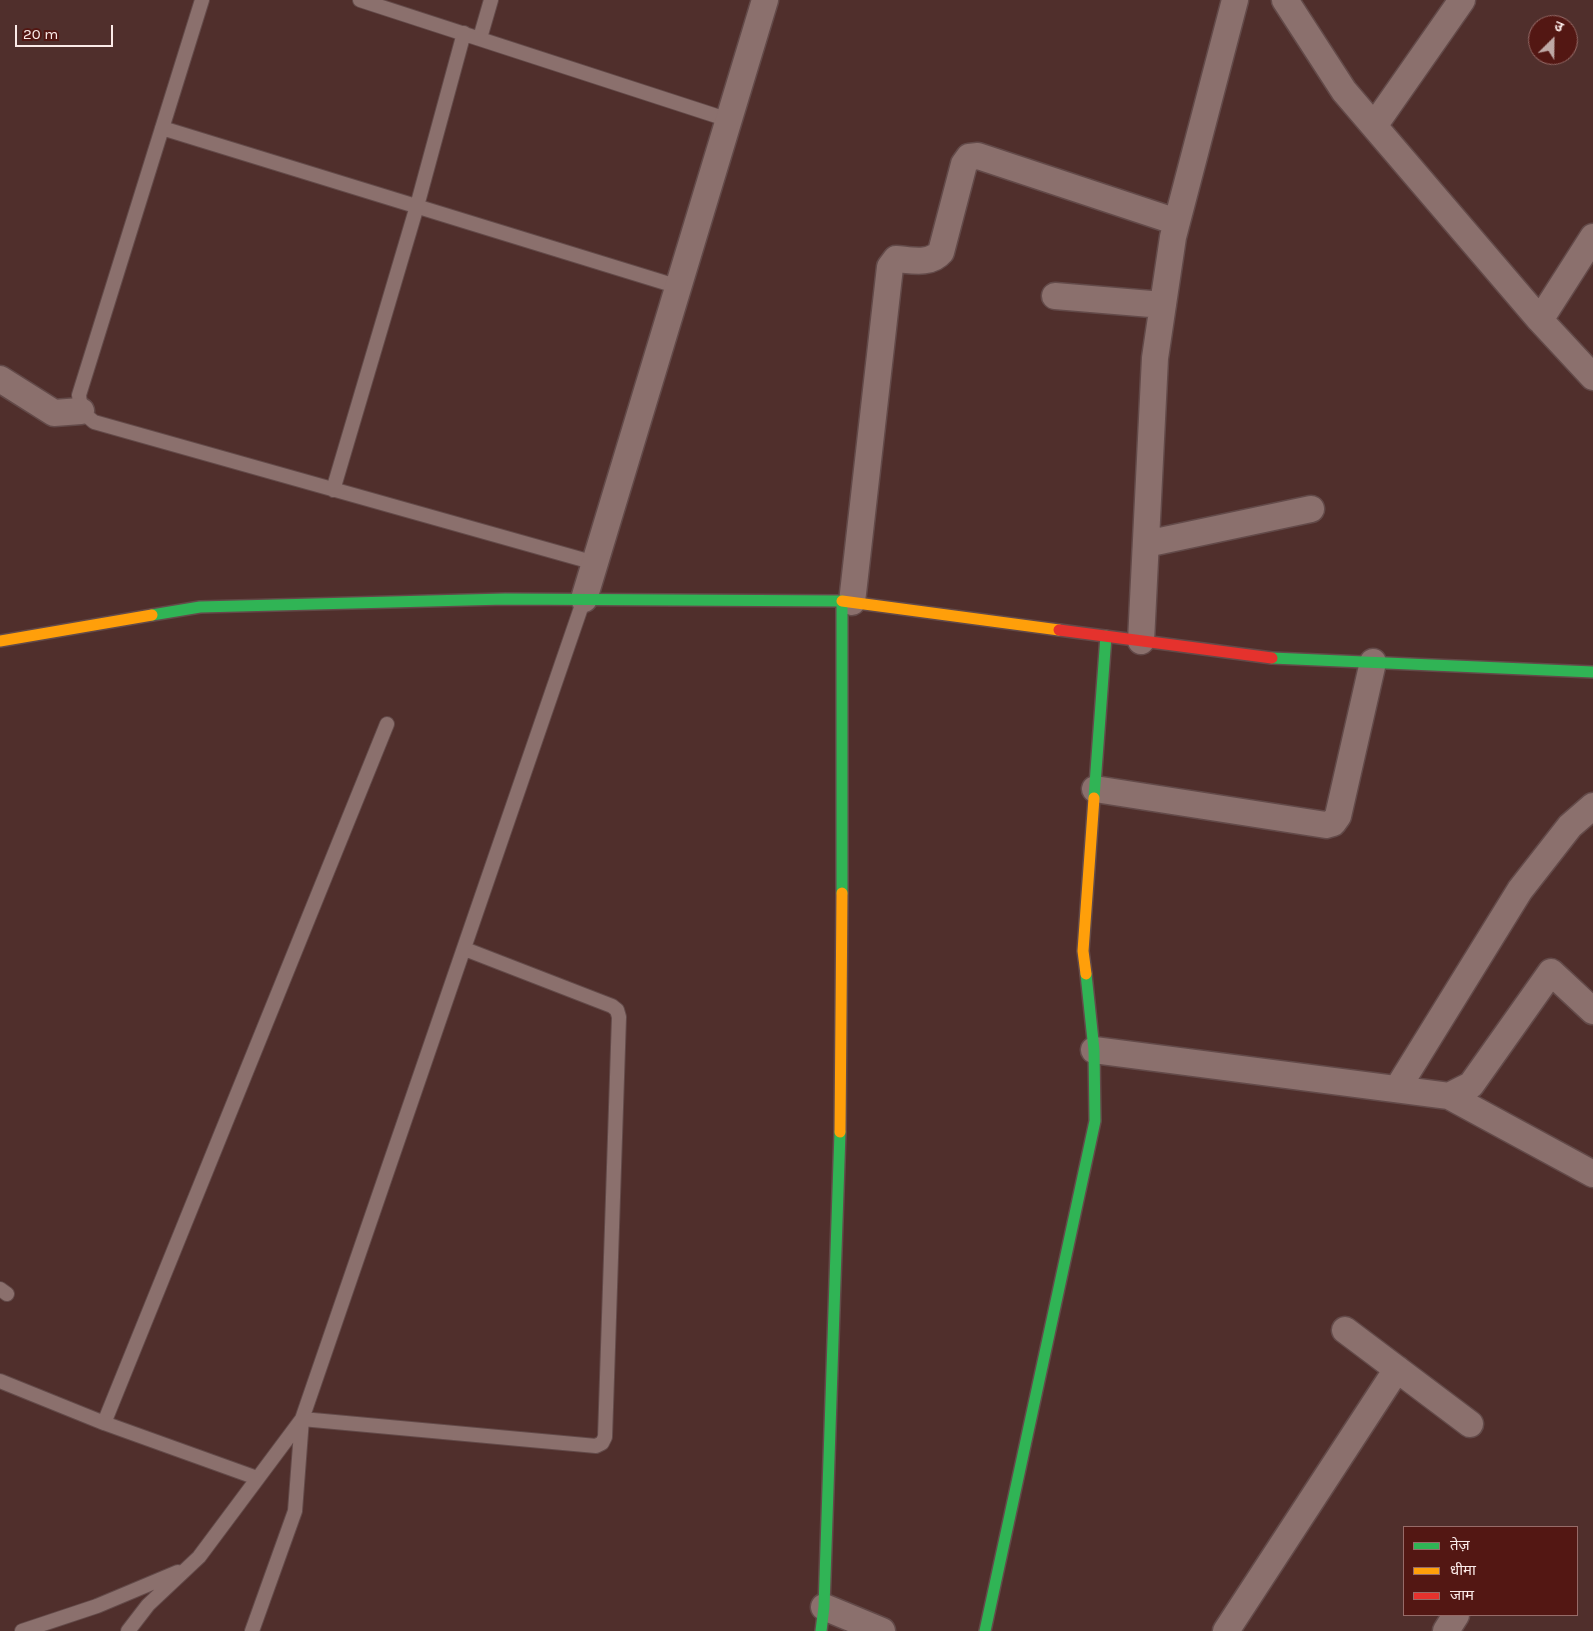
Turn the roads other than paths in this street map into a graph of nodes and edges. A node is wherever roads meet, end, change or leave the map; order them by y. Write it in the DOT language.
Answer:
graph roads {
  1 [pos="202,0"];
  2 [pos="360,0"];
  3 [pos="491,0"];
  4 [pos="765,0"];
  5 [pos="1235,0"];
  6 [pos="1285,0"];
  7 [pos="1462,0"];
  8 [pos="464,33"];
  9 [pos="480,38"];
  10 [pos="729,120"];
  11 [pos="1374,126"];
  12 [pos="162,128"];
  13 [pos="417,206"];
  14 [pos="1177,222"];
  15 [pos="1593,238"];
  16 [pos="678,287"];
  17 [pos="1055,296"];
  18 [pos="1163,305"];
  19 [pos="1540,320"];
  20 [pos="1593,377"];
  21 [pos="0,379"];
  22 [pos="81,411"];
  23 [pos="333,490"];
  24 [pos="1311,509"];
  25 [pos="1146,544"];
  26 [pos="595,563"];
  27 [pos="584,599"];
  28 [pos="847,601"];
  29 [pos="1106,636"];
  30 [pos="0,641"];
  31 [pos="1141,641"];
  32 [pos="1373,662"];
  33 [pos="1593,672"];
  34 [pos="388,724"];
  35 [pos="1095,789"];
  36 [pos="1593,806"];
  37 [pos="463,951"];
  38 [pos="1592,1009"];
  39 [pos="1094,1050"];
  40 [pos="1397,1089"];
  41 [pos="1449,1096"];
  42 [pos="1593,1174"];
  43 [pos="1345,1330"];
  44 [pos="1397,1369"];
  45 [pos="0,1381"];
  46 [pos="302,1419"];
  47 [pos="104,1423"];
  48 [pos="1470,1424"];
  49 [pos="257,1478"];
  50 [pos="187,1568"];
  51 [pos="1455,1616"];
  52 [pos="822,1619"];
  53 [pos="22,1631"];
  54 [pos="128,1631"];
  55 [pos="252,1631"];
  56 [pos="882,1631"];
  57 [pos="986,1631"];
  58 [pos="1226,1631"];
  59 [pos="1446,1631"];
  1 -- 12 [label="lane"];
  2 -- 8 [label="lane"];
  3 -- 9 [label="lane"];
  4 -- 10 [label="street"];
  5 -- 14 [label="street"];
  6 -- 11 [label="street"];
  7 -- 11 [label="street"];
  8 -- 9 [label="lane"];
  8 -- 13 [label="lane"];
  9 -- 10 [label="lane"];
  10 -- 16 [label="street"];
  11 -- 19 [label="street"];
  12 -- 13 [label="lane"];
  12 -- 22 [label="lane"];
  13 -- 16 [label="lane"];
  13 -- 23 [label="lane"];
  14 -- 18 [label="street"];
  14 -- 28 [label="street"];
  15 -- 19 [label="street"];
  16 -- 26 [label="street"];
  17 -- 18 [label="street"];
  18 -- 25 [label="street"];
  19 -- 20 [label="street"];
  21 -- 22 [label="street"];
  22 -- 23 [label="lane"];
  23 -- 26 [label="lane"];
  24 -- 25 [label="street"];
  25 -- 31 [label="street"];
  26 -- 27 [label="street"];
  27 -- 28 [label="street"];
  27 -- 30 [label="street"];
  27 -- 37 [label="lane"];
  28 -- 29 [label="street"];
  28 -- 52 [label="street"];
  29 -- 31 [label="street"];
  29 -- 35 [label="street"];
  31 -- 32 [label="street"];
  32 -- 33 [label="street"];
  32 -- 35 [label="street"];
  34 -- 47 [label="lane"];
  35 -- 39 [label="street"];
  36 -- 40 [label="street"];
  37 -- 46 [label="lane"];
  37 -- 46 [label="lane"];
  38 -- 41 [label="street"];
  39 -- 40 [label="street"];
  39 -- 57 [label="street"];
  40 -- 41 [label="street"];
  41 -- 42 [label="street"];
  43 -- 44 [label="street"];
  44 -- 48 [label="street"];
  44 -- 58 [label="street"];
  45 -- 47 [label="lane"];
  46 -- 49 [label="lane"];
  46 -- 55 [label="lane"];
  47 -- 49 [label="lane"];
  49 -- 50 [label="lane"];
  50 -- 53 [label="lane"];
  50 -- 54 [label="lane"];
  51 -- 59 [label="street"];
  52 -- 56 [label="street"];
}
